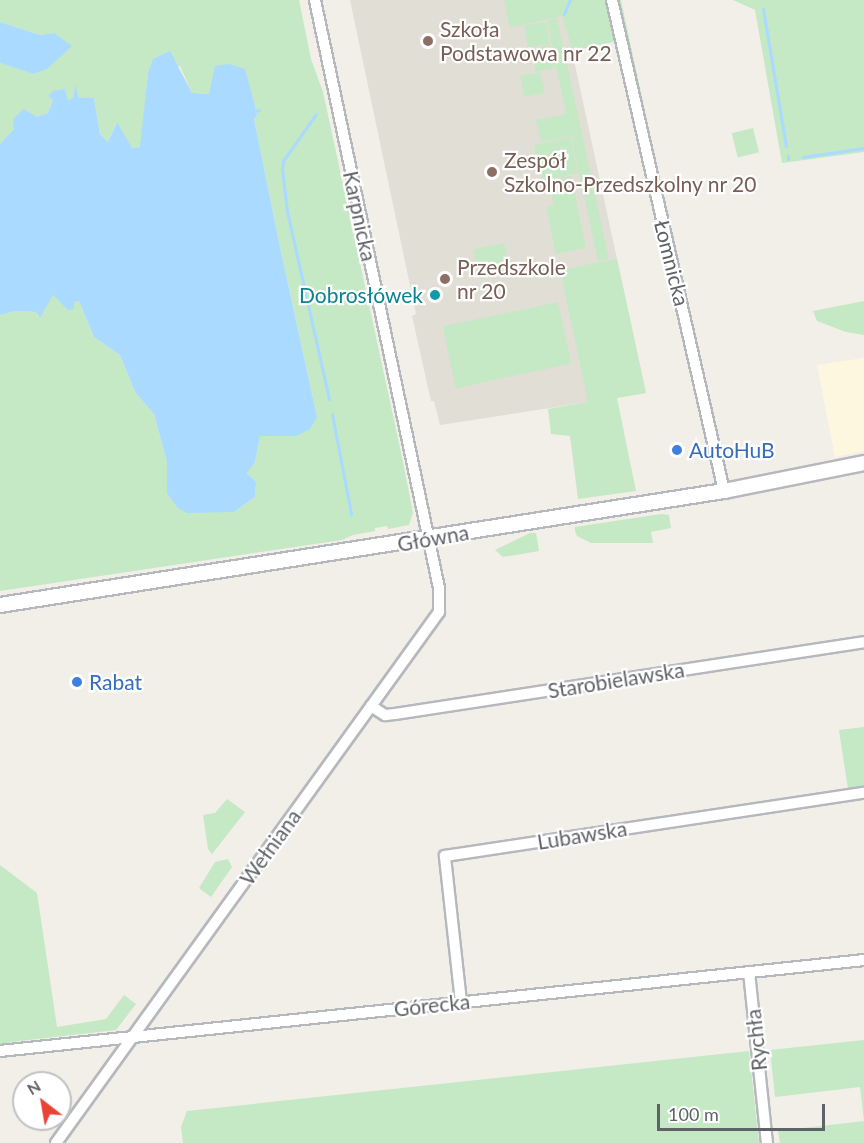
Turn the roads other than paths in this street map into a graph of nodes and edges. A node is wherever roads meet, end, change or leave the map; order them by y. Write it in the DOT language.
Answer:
graph roads {
  1 [pos="315,0"];
  2 [pos="612,0"];
  3 [pos="864,463"];
  4 [pos="724,491"];
  5 [pos="428,538"];
  6 [pos="0,604"];
  7 [pos="864,642"];
  8 [pos="371,706"];
  9 [pos="864,793"];
  10 [pos="864,960"];
  11 [pos="748,972"];
  12 [pos="461,1002"];
  13 [pos="132,1037"];
  14 [pos="0,1051"];
  15 [pos="56,1143"];
  16 [pos="767,1143"];
  1 -- 5 [label="street, Karpnicka"];
  2 -- 4 [label="street, Łomnicka"];
  3 -- 4 [label="street, Główna"];
  4 -- 5 [label="street, Główna"];
  5 -- 6 [label="street, Główna"];
  5 -- 8 [label="street, Wełniana"];
  7 -- 8 [label="street, Starobielawska"];
  8 -- 13 [label="street, Wełniana"];
  9 -- 12 [label="street, Lubawska"];
  10 -- 11 [label="street, Górecka"];
  11 -- 12 [label="street, Górecka"];
  11 -- 16 [label="street, Rychła"];
  12 -- 13 [label="street, Górecka"];
  13 -- 14 [label="street, Górecka"];
  13 -- 15 [label="street, Wełniana"];
}
